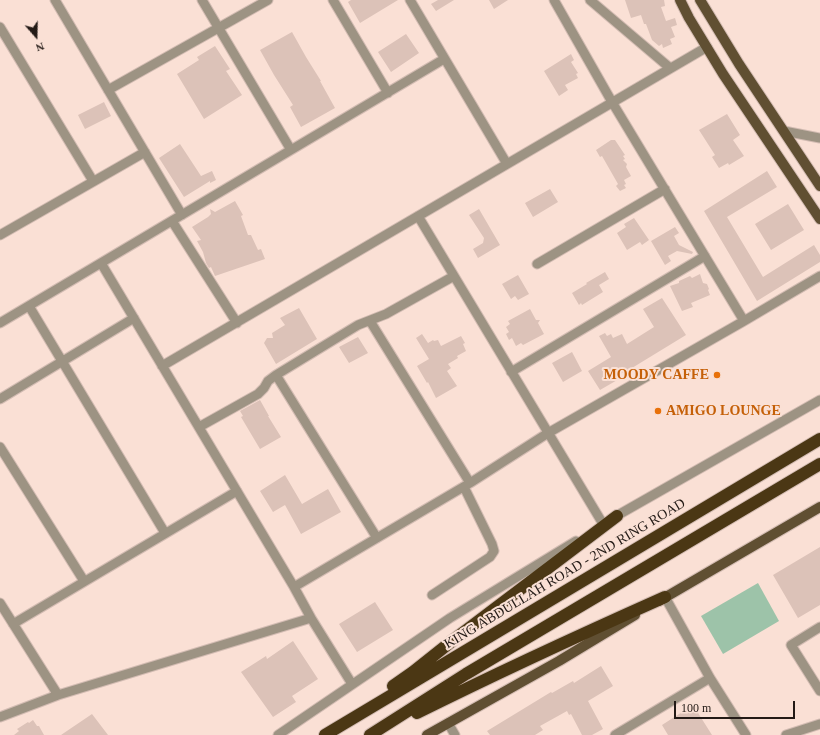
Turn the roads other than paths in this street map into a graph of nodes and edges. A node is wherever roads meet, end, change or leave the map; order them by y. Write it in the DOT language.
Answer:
graph roads {
  1 [pos="55,0"];
  2 [pos="202,0"];
  3 [pos="268,0"];
  4 [pos="333,0"];
  5 [pos="410,0"];
  6 [pos="554,0"];
  7 [pos="590,0"];
  8 [pos="680,0"];
  9 [pos="700,0"];
  10 [pos="0,27"];
  11 [pos="219,28"];
  12 [pos="706,47"];
  13 [pos="444,59"];
  14 [pos="670,68"];
  15 [pos="108,90"];
  16 [pos="388,93"];
  17 [pos="612,102"];
  18 [pos="784,131"];
  19 [pos="820,138"];
  20 [pos="291,150"];
  21 [pos="145,152"];
  22 [pos="507,164"];
  23 [pos="92,181"];
  24 [pos="820,186"];
  25 [pos="664,189"];
  26 [pos="182,215"];
  27 [pos="418,216"];
  28 [pos="820,219"];
  29 [pos="172,221"];
  30 [pos="0,235"];
  31 [pos="705,256"];
  32 [pos="101,263"];
  33 [pos="537,264"];
  34 [pos="454,276"];
  35 [pos="820,276"];
  36 [pos="29,306"];
  37 [pos="134,318"];
  38 [pos="370,321"];
  39 [pos="744,321"];
  40 [pos="237,322"];
  41 [pos="0,323"];
  42 [pos="62,361"];
  43 [pos="162,366"];
  44 [pos="511,372"];
  45 [pos="276,375"];
  46 [pos="0,399"];
  47 [pos="820,400"];
  48 [pos="199,427"];
  49 [pos="548,433"];
  50 [pos="820,439"];
  51 [pos="0,448"];
  52 [pos="820,464"];
  53 [pos="467,485"];
  54 [pos="237,491"];
  55 [pos="820,507"];
  56 [pos="617,516"];
  57 [pos="603,524"];
  58 [pos="165,533"];
  59 [pos="378,538"];
  60 [pos="84,581"];
  61 [pos="294,587"];
  62 [pos="432,595"];
  63 [pos="665,597"];
  64 [pos="0,603"];
  65 [pos="311,618"];
  66 [pos="13,624"];
  67 [pos="820,627"];
  68 [pos="710,678"];
  69 [pos="352,684"];
  70 [pos="820,691"];
  71 [pos="58,695"];
  72 [pos="0,717"];
  73 [pos="448,723"];
  74 [pos="820,724"];
  75 [pos="278,735"];
  76 [pos="324,735"];
  77 [pos="370,735"];
  78 [pos="375,735"];
  79 [pos="427,735"];
  80 [pos="455,735"];
  81 [pos="615,735"];
  82 [pos="746,735"];
  83 [pos="786,735"];
  1 -- 15 [label="street"];
  2 -- 11 [label="street"];
  3 -- 11 [label="street"];
  4 -- 16 [label="street"];
  5 -- 13 [label="street"];
  6 -- 17 [label="street"];
  7 -- 14 [label="street"];
  8 -- 12 [label="main road"];
  9 -- 18 [label="main road"];
  10 -- 23 [label="street"];
  11 -- 15 [label="street"];
  11 -- 20 [label="street"];
  12 -- 14 [label="street"];
  12 -- 28 [label="main road"];
  13 -- 16 [label="street"];
  13 -- 22 [label="street"];
  14 -- 17 [label="street"];
  15 -- 21 [label="street"];
  16 -- 20 [label="street"];
  17 -- 22 [label="street"];
  17 -- 25 [label="street"];
  18 -- 19 [label="street"];
  18 -- 24 [label="main road"];
  20 -- 26 [label="street"];
  21 -- 23 [label="street"];
  21 -- 26 [label="street"];
  22 -- 27 [label="street"];
  23 -- 30 [label="street"];
  25 -- 31 [label="street"];
  25 -- 33 [label="street"];
  26 -- 29 [label="street"];
  27 -- 34 [label="street"];
  27 -- 40 [label="street"];
  29 -- 32 [label="street"];
  29 -- 40 [label="street"];
  31 -- 39 [label="street"];
  31 -- 44 [label="street"];
  32 -- 36 [label="street"];
  32 -- 37 [label="street"];
  34 -- 38 [label="street"];
  34 -- 44 [label="street"];
  35 -- 39 [label="street"];
  36 -- 41 [label="street"];
  36 -- 42 [label="street"];
  37 -- 42 [label="street"];
  37 -- 43 [label="street"];
  38 -- 45 [label="street"];
  38 -- 53 [label="street"];
  39 -- 49 [label="street"];
  40 -- 43 [label="street"];
  42 -- 46 [label="street"];
  42 -- 58 [label="street"];
  43 -- 48 [label="street"];
  44 -- 49 [label="street"];
  45 -- 48 [label="street"];
  45 -- 59 [label="street"];
  47 -- 56 [label="street"];
  48 -- 54 [label="street"];
  49 -- 53 [label="street"];
  49 -- 57 [label="street"];
  50 -- 76 [label="highway, KING ABDULLAH ROAD - 2ND RING ROAD"];
  51 -- 60 [label="street"];
  52 -- 77 [label="highway"];
  53 -- 59 [label="street"];
  53 -- 62 [label="street"];
  54 -- 58 [label="street"];
  54 -- 61 [label="street"];
  55 -- 63 [label="main road"];
  56 -- 57 [label="street"];
  56 -- 76 [label="highway"];
  57 -- 69 [label="street"];
  58 -- 60 [label="street"];
  59 -- 61 [label="street"];
  60 -- 66 [label="street"];
  61 -- 65 [label="street"];
  63 -- 68 [label="street"];
  63 -- 73 [label="main road"];
  63 -- 78 [label="highway"];
  64 -- 66 [label="street"];
  65 -- 69 [label="street"];
  65 -- 71 [label="street"];
  66 -- 71 [label="street"];
  67 -- 70 [label="street"];
  68 -- 81 [label="street"];
  68 -- 82 [label="street"];
  69 -- 75 [label="street"];
  71 -- 72 [label="street"];
  73 -- 79 [label="main road"];
  73 -- 80 [label="street"];
  74 -- 83 [label="street"];
}
